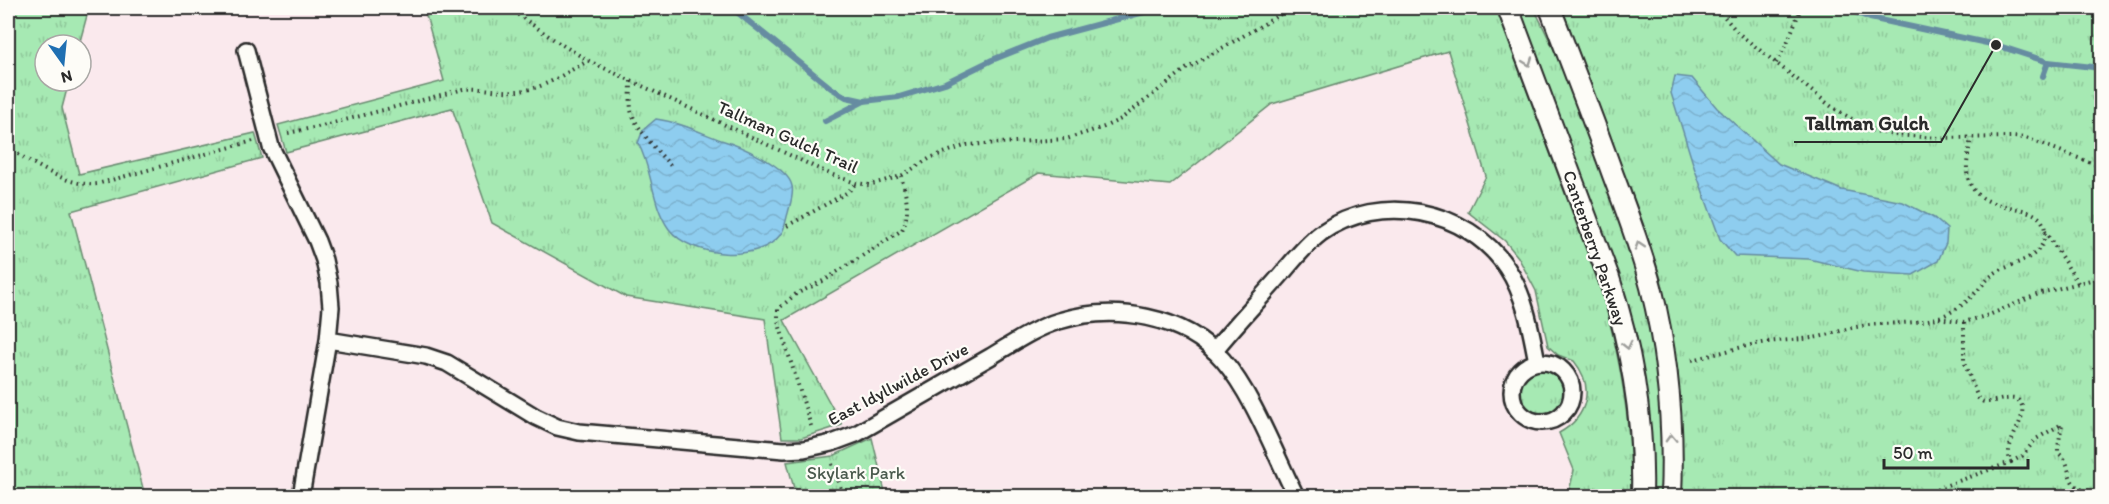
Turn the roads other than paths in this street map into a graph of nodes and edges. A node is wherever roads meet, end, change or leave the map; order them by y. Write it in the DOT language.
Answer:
graph roads {
  1 [pos="1508,8"];
  2 [pos="1550,8"];
  3 [pos="246,50"];
  4 [pos="328,340"];
  5 [pos="1214,351"];
  6 [pos="1537,362"];
  7 [pos="301,496"];
  8 [pos="1296,496"];
  9 [pos="1642,496"];
  10 [pos="1671,496"];
  1 -- 9 [label="street, Canterberry Parkway, one-way"];
  10 -- 2 [label="street, Canterberry Parkway, one-way"];
  3 -- 4 [label="street"];
  4 -- 5 [label="street, East Idyllwilde Drive"];
  4 -- 7 [label="street"];
  5 -- 6 [label="street"];
  5 -- 8 [label="street, East Idyllwilde Drive"];
}
